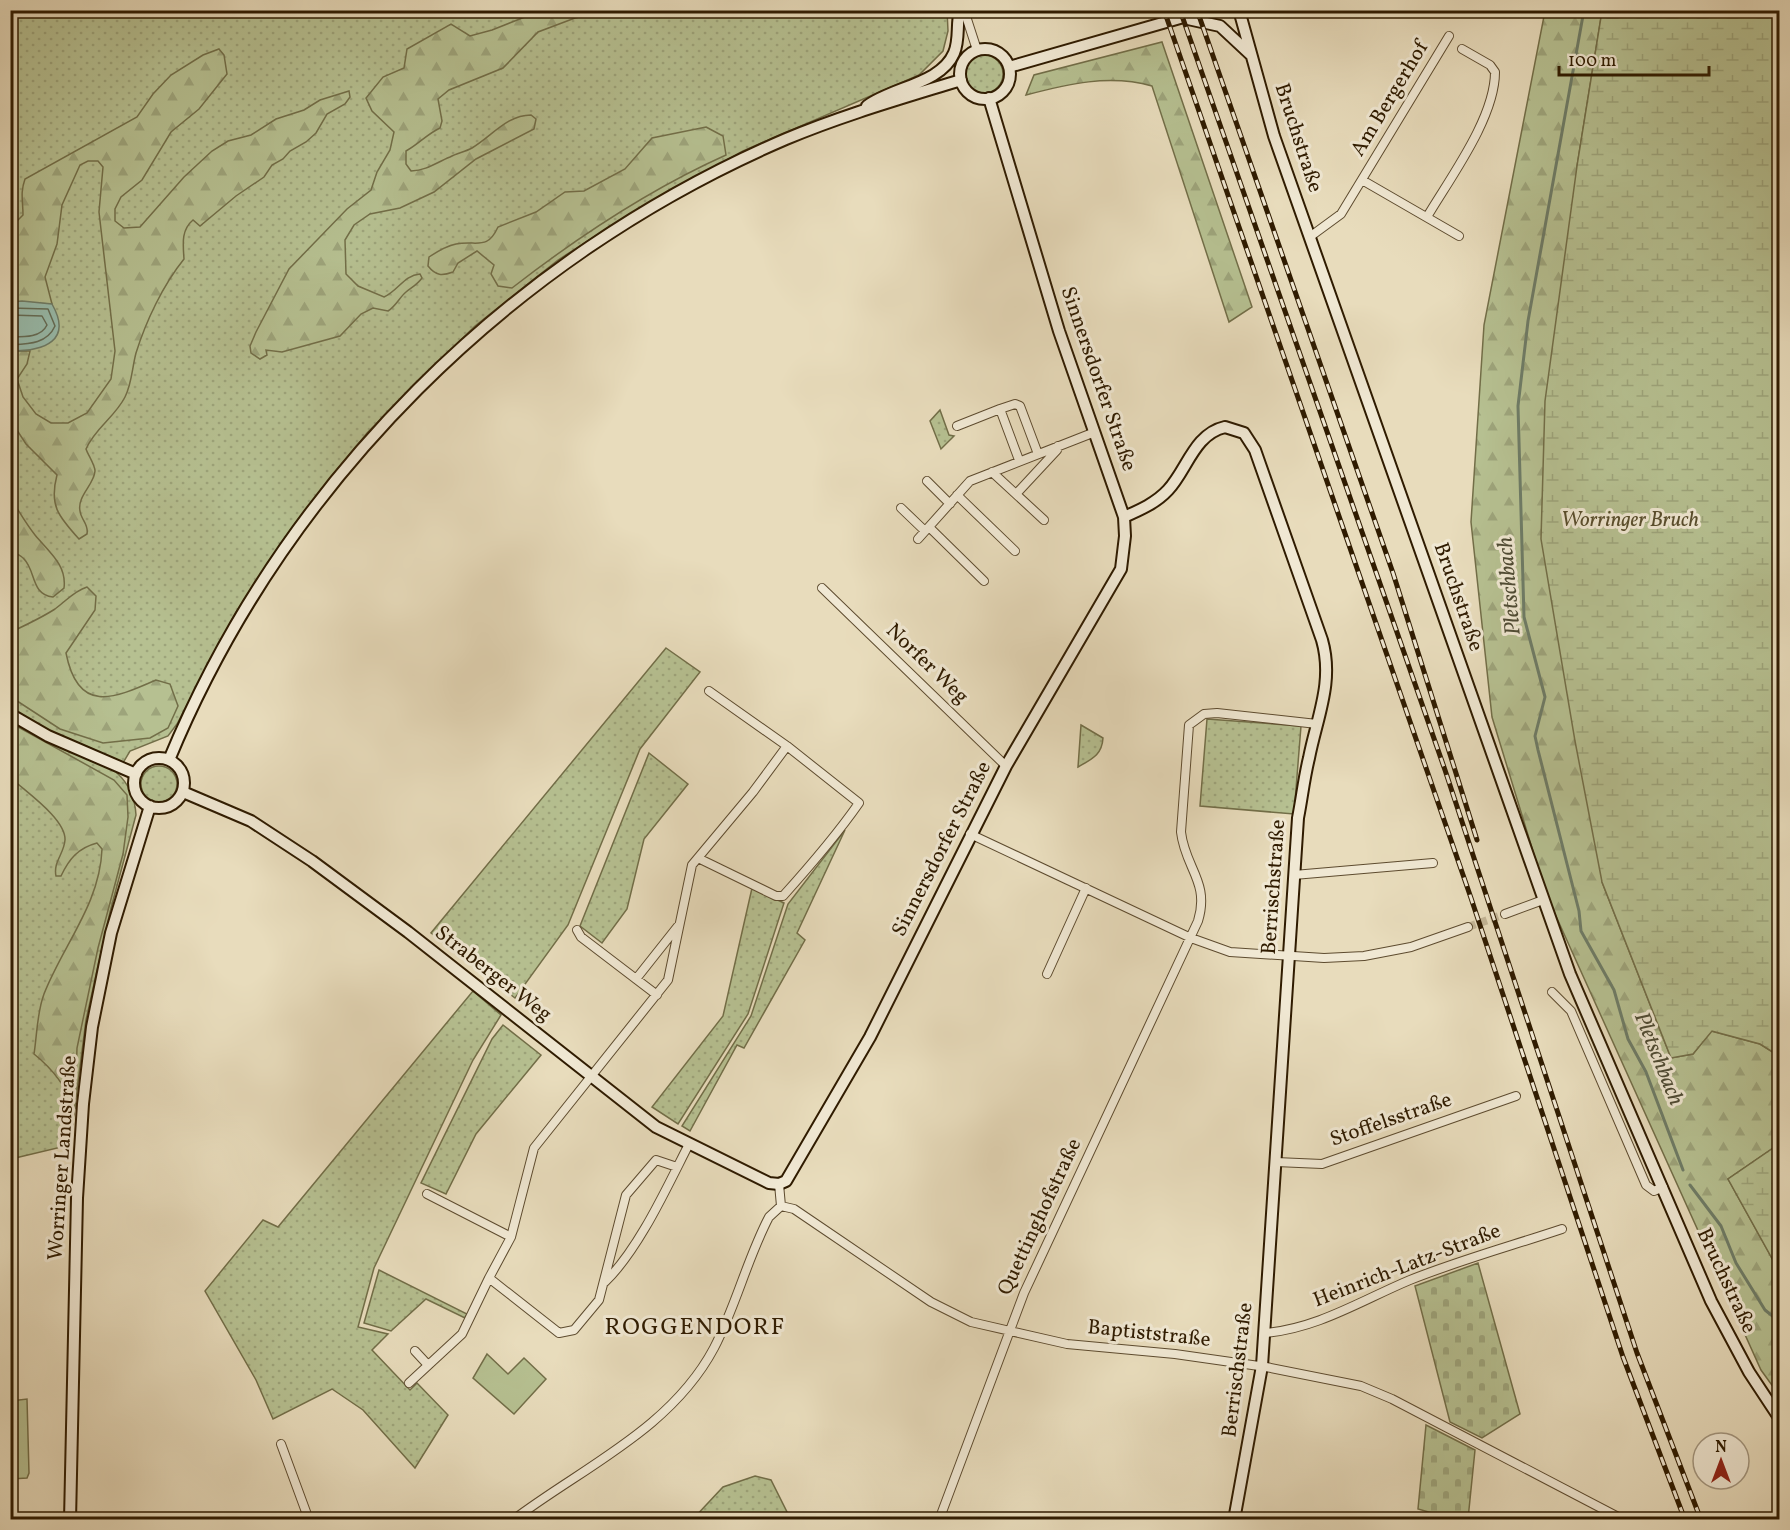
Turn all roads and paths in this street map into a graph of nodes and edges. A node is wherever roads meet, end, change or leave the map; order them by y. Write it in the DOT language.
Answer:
graph roads {
  1 [pos="962,10"];
  2 [pos="1208,10"];
  3 [pos="1239,10"];
  4 [pos="1180,18"];
  5 [pos="1449,36"];
  6 [pos="1462,49"];
  7 [pos="977,50"];
  8 [pos="1250,54"];
  9 [pos="1009,67"];
  10 [pos="961,80"];
  11 [pos="988,98"];
  12 [pos="859,111"];
  13 [pos="1362,180"];
  14 [pos="1427,217"];
  15 [pos="1311,236"];
  16 [pos="1459,236"];
  17 [pos="1000,410"];
  18 [pos="957,426"];
  19 [pos="1095,432"];
  20 [pos="1058,446"];
  21 [pos="1038,454"];
  22 [pos="1019,460"];
  23 [pos="992,472"];
  24 [pos="927,481"];
  25 [pos="1016,494"];
  26 [pos="957,495"];
  27 [pos="950,504"];
  28 [pos="901,508"];
  29 [pos="1124,517"];
  30 [pos="1044,520"];
  31 [pos="927,529"];
  32 [pos="918,539"];
  33 [pos="1014,551"];
  34 [pos="984,581"];
  35 [pos="822,588"];
  36 [pos="709,691"];
  37 [pos="10,714"];
  38 [pos="1317,724"];
  39 [pos="787,746"];
  40 [pos="169,760"];
  41 [pos="1006,766"];
  42 [pos="136,774"];
  43 [pos="183,792"];
  44 [pos="150,806"];
  45 [pos="970,834"];
  46 [pos="700,859"];
  47 [pos="1433,863"];
  48 [pos="1294,874"];
  49 [pos="1086,888"];
  50 [pos="1543,900"];
  51 [pos="1504,914"];
  52 [pos="679,926"];
  53 [pos="1468,927"];
  54 [pos="577,930"];
  55 [pos="1191,938"];
  56 [pos="1288,956"];
  57 [pos="1047,974"];
  58 [pos="636,979"];
  59 [pos="1552,992"];
  60 [pos="657,994"];
  61 [pos="591,1075"];
  62 [pos="1516,1096"];
  63 [pos="689,1144"];
  64 [pos="1276,1162"];
  65 [pos="677,1167"];
  66 [pos="779,1184"];
  67 [pos="1663,1187"];
  68 [pos="427,1194"];
  69 [pos="781,1206"];
  70 [pos="1562,1229"];
  71 [pos="511,1237"];
  72 [pos="489,1278"];
  73 [pos="605,1282"];
  74 [pos="1007,1332"];
  75 [pos="1264,1333"];
  76 [pos="416,1351"];
  77 [pos="428,1365"];
  78 [pos="1262,1366"];
  79 [pos="409,1383"];
  80 [pos="1779,1419"];
  81 [pos="281,1444"];
  82 [pos="70,1520"];
  83 [pos="309,1520"];
  84 [pos="513,1520"];
  85 [pos="939,1520"];
  86 [pos="1234,1520"];
  87 [pos="1623,1520"];
  1 -- 7 [label="street"];
  1 -- 12 [label="main road"];
  2 -- 4 [label="main road"];
  3 -- 8 [label="main road, Bruchstraße"];
  4 -- 8 [label="main road"];
  4 -- 9 [label="main road"];
  5 -- 13 [label="street, Am Bergerhof"];
  6 -- 14 [label="street, Am Bergerhof"];
  7 -- 9 [label="main road"];
  7 -- 10 [label="main road"];
  8 -- 15 [label="main road, Bruchstraße"];
  9 -- 11 [label="main road"];
  10 -- 11 [label="main road"];
  10 -- 12 [label="main road"];
  11 -- 19 [label="main road, Sinnersdorfer Straße"];
  12 -- 40 [label="main road"];
  13 -- 14 [label="street, Am Bergerhof"];
  13 -- 15 [label="street, Am Bergerhof"];
  14 -- 16 [label="street, Am Bergerhof"];
  15 -- 50 [label="main road, Bruchstraße"];
  17 -- 18 [label="street"];
  17 -- 21 [label="street"];
  17 -- 22 [label="street"];
  19 -- 20 [label="street"];
  19 -- 29 [label="main road, Sinnersdorfer Straße"];
  20 -- 21 [label="street"];
  20 -- 25 [label="street"];
  21 -- 22 [label="street"];
  22 -- 23 [label="street"];
  23 -- 25 [label="street"];
  23 -- 26 [label="street"];
  24 -- 27 [label="street"];
  25 -- 30 [label="street"];
  26 -- 27 [label="street"];
  26 -- 33 [label="street"];
  27 -- 31 [label="street"];
  28 -- 31 [label="street"];
  29 -- 38 [label="main road, Berrischstraße"];
  29 -- 41 [label="main road, Sinnersdorfer Straße"];
  31 -- 32 [label="street"];
  31 -- 34 [label="street"];
  35 -- 41 [label="street, Norfer Weg"];
  36 -- 39 [label="street"];
  37 -- 42 [label="main road"];
  38 -- 48 [label="main road, Berrischstraße"];
  38 -- 55 [label="street, Quettinghofstraße"];
  39 -- 46 [label="street"];
  39 -- 46 [label="street"];
  40 -- 42 [label="main road"];
  40 -- 43 [label="main road"];
  41 -- 45 [label="main road, Sinnersdorfer Straße"];
  42 -- 44 [label="main road"];
  43 -- 44 [label="main road"];
  43 -- 61 [label="main road, Straberger Weg"];
  44 -- 82 [label="main road, Worringer Landstraße"];
  45 -- 49 [label="street"];
  45 -- 66 [label="main road, Sinnersdorfer Straße"];
  46 -- 52 [label="street"];
  47 -- 48 [label="street"];
  48 -- 56 [label="main road, Berrischstraße"];
  49 -- 55 [label="street"];
  49 -- 57 [label="street"];
  50 -- 51 [label="street"];
  50 -- 67 [label="main road, Bruchstraße"];
  52 -- 58 [label="street"];
  52 -- 60 [label="street"];
  53 -- 56 [label="street"];
  54 -- 58 [label="street"];
  55 -- 56 [label="street"];
  55 -- 74 [label="street, Quettinghofstraße"];
  56 -- 64 [label="main road, Berrischstraße"];
  58 -- 60 [label="street"];
  59 -- 67 [label="street"];
  60 -- 61 [label="street"];
  61 -- 63 [label="main road, Straberger Weg"];
  61 -- 71 [label="street"];
  62 -- 64 [label="street, Stoffelsstraße"];
  63 -- 65 [label="street"];
  63 -- 66 [label="main road, Straberger Weg"];
  64 -- 75 [label="main road, Berrischstraße"];
  65 -- 73 [label="street"];
  65 -- 73 [label="street"];
  66 -- 69 [label="street"];
  67 -- 80 [label="main road, Bruchstraße"];
  68 -- 71 [label="street"];
  69 -- 74 [label="street, Baptiststraße"];
  69 -- 84 [label="street"];
  70 -- 75 [label="street, Heinrich-Latz-Straße"];
  71 -- 72 [label="street"];
  72 -- 73 [label="street"];
  72 -- 77 [label="street"];
  74 -- 78 [label="street, Baptiststraße"];
  74 -- 85 [label="street, Quettinghofstraße"];
  75 -- 78 [label="main road, Berrischstraße"];
  76 -- 77 [label="street"];
  77 -- 79 [label="street"];
  78 -- 86 [label="main road, Berrischstraße"];
  78 -- 87 [label="street, Baptiststraße"];
  81 -- 83 [label="street"];
}
